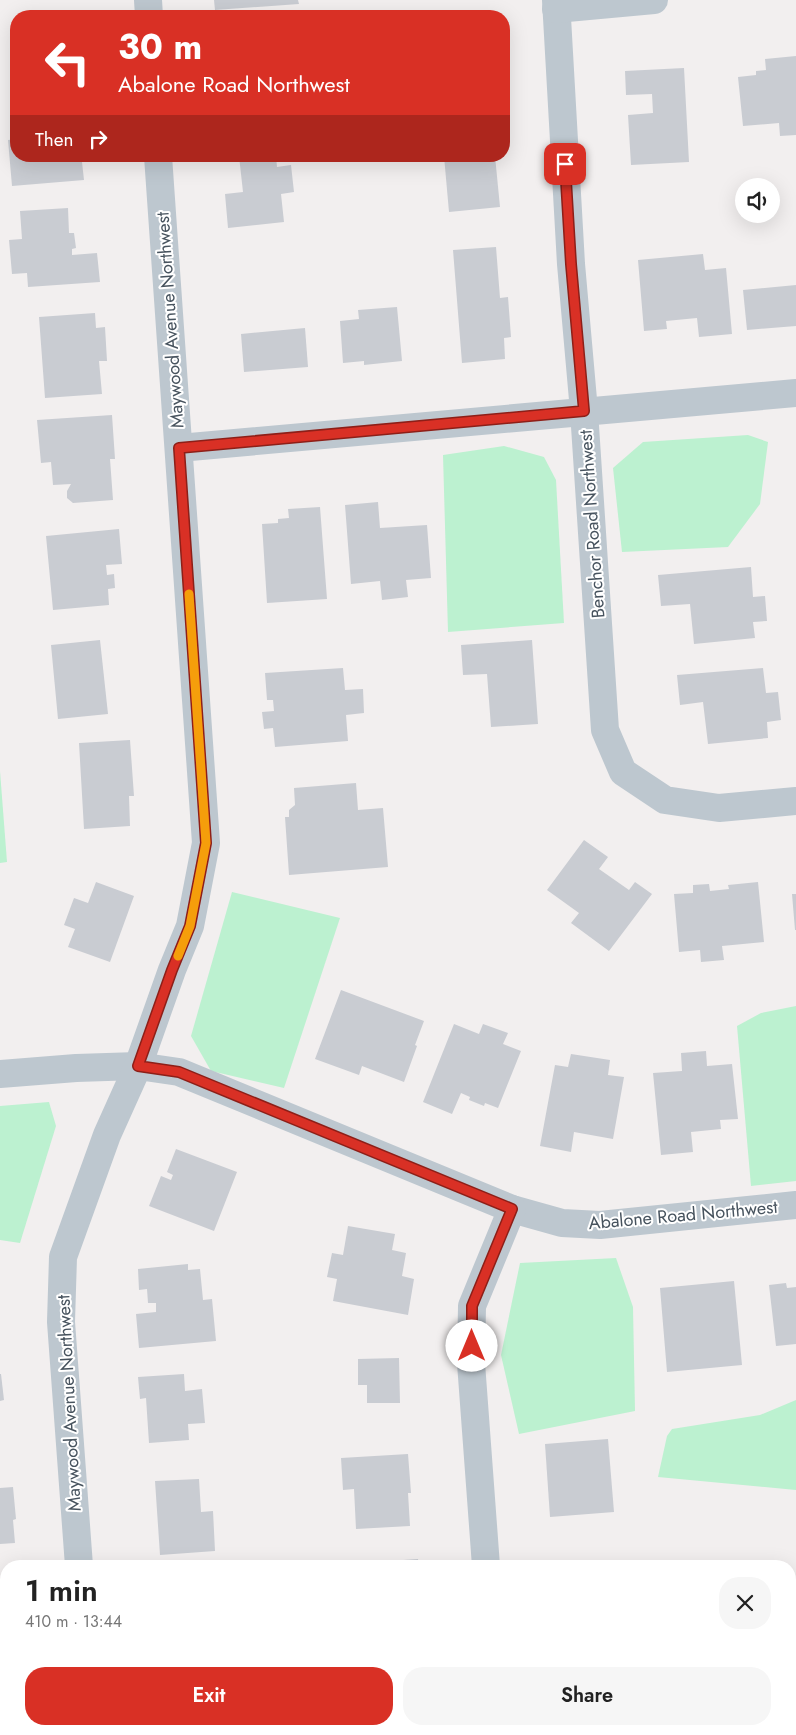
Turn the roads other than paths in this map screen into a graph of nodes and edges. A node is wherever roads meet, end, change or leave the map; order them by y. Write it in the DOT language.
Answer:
graph roads {
  1 [pos="654,0"];
  2 [pos="556,4"];
  3 [pos="158,162"];
  4 [pos="796,393"];
  5 [pos="584,411"];
  6 [pos="179,448"];
  7 [pos="796,801"];
  8 [pos="138,1066"];
  9 [pos="0,1074"];
  10 [pos="796,1205"];
  11 [pos="512,1209"];
  12 [pos="79,1560"];
  13 [pos="486,1560"];
  1 -- 2 [label="street"];
  2 -- 5 [label="street, Benchor Road Northwest"];
  3 -- 6 [label="street, Maywood Avenue Northwest"];
  4 -- 5 [label="street"];
  5 -- 6 [label="street"];
  5 -- 7 [label="street, Benchor Road Northwest"];
  6 -- 8 [label="street, Maywood Avenue Northwest"];
  8 -- 9 [label="street, Abalone Road Northwest"];
  8 -- 11 [label="street, Abalone Road Northwest"];
  8 -- 12 [label="street, Maywood Avenue Northwest"];
  10 -- 11 [label="street, Abalone Road Northwest"];
  11 -- 13 [label="street"];
}
